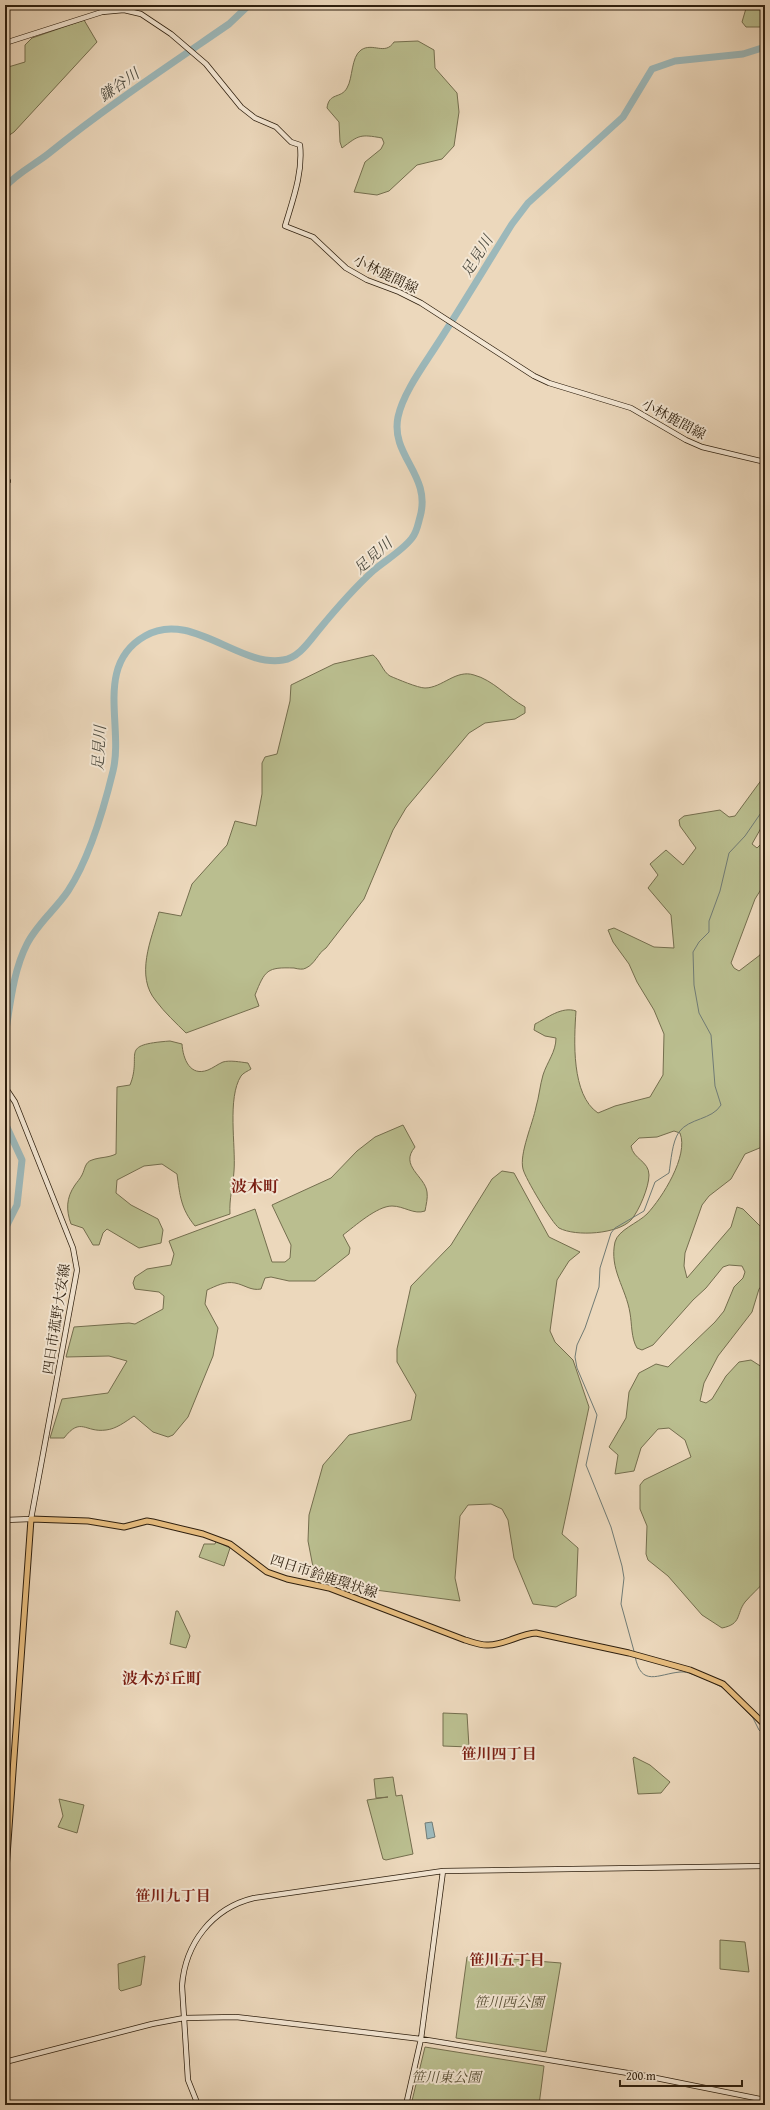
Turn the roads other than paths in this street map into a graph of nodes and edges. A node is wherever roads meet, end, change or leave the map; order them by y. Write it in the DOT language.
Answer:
graph roads {
  1 [pos="5,43"];
  2 [pos="765,462"];
  3 [pos="5,1087"];
  4 [pos="31,1519"];
  5 [pos="5,1520"];
  6 [pos="765,1725"];
  7 [pos="765,1866"];
  8 [pos="443,1871"];
  9 [pos="5,1884"];
  10 [pos="184,2018"];
  11 [pos="421,2039"];
  12 [pos="5,2062"];
  13 [pos="765,2100"];
  14 [pos="198,2105"];
  15 [pos="406,2105"];
  1 -- 2 [label="street, 小林鹿間線"];
  3 -- 4 [label="street, 四日市菰野大安線"];
  4 -- 5 [label="street"];
  4 -- 6 [label="main road, 四日市鈴鹿環状線"];
  4 -- 9 [label="main road"];
  7 -- 8 [label="street"];
  8 -- 10 [label="street"];
  8 -- 11 [label="street"];
  10 -- 11 [label="street"];
  10 -- 12 [label="street"];
  10 -- 14 [label="street"];
  11 -- 13 [label="street"];
  11 -- 15 [label="street"];
}
